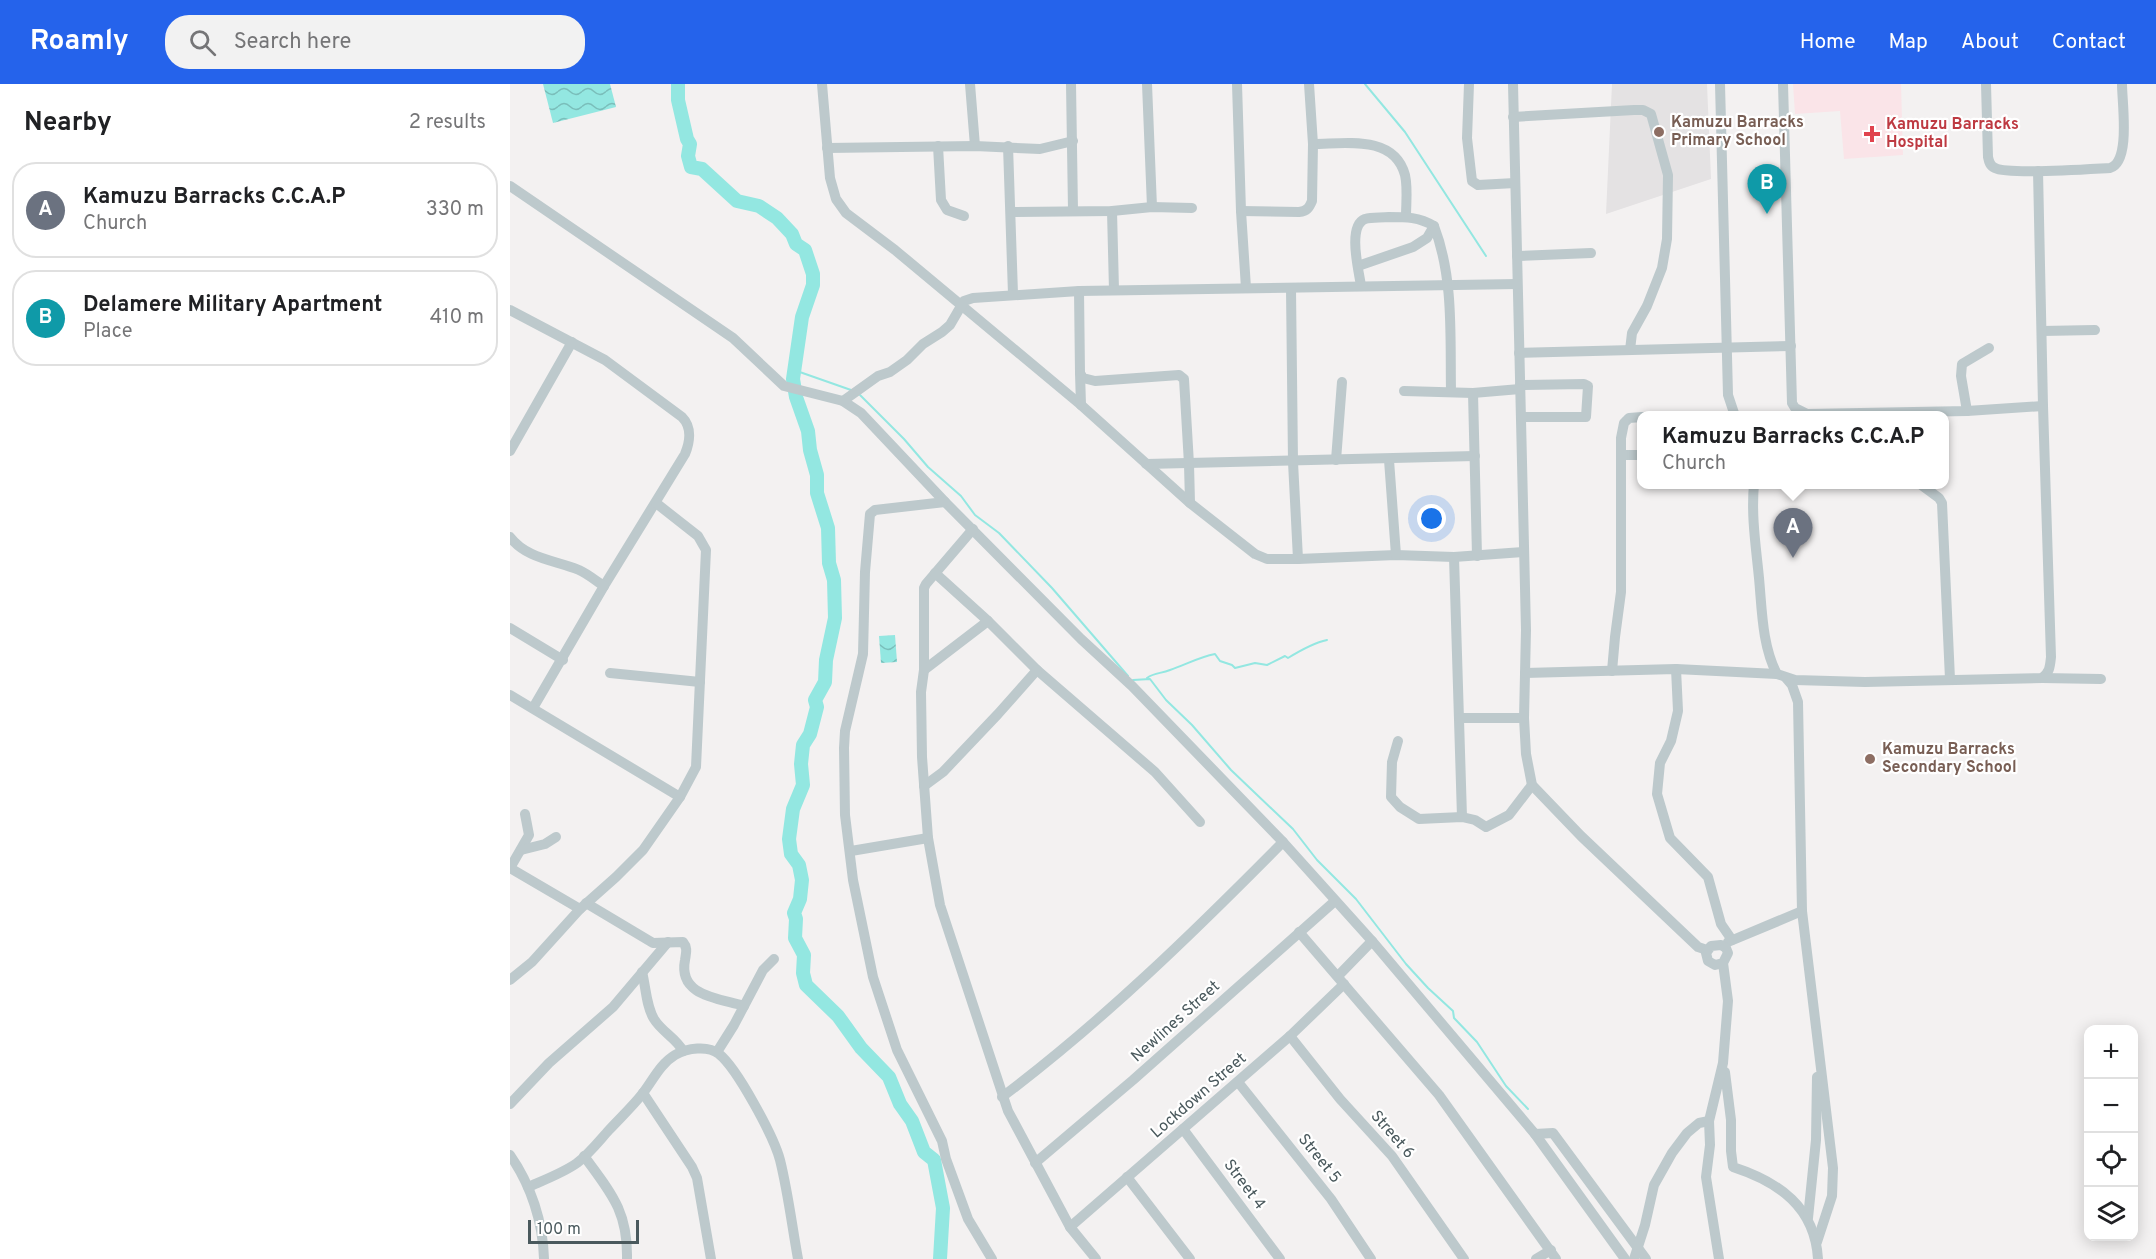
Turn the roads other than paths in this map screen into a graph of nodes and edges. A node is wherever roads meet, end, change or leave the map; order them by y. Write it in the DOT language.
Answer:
graph roads {
  1 [pos="822,84"];
  2 [pos="970,84"];
  3 [pos="1071,84"];
  4 [pos="1147,84"];
  5 [pos="1237,84"];
  6 [pos="1309,84"];
  7 [pos="1469,84"];
  8 [pos="1513,84"];
  9 [pos="1720,84"];
  10 [pos="1783,84"];
  11 [pos="1986,84"];
  12 [pos="2122,84"];
  13 [pos="1513,117"];
  14 [pos="1073,141"];
  15 [pos="1312,144"];
  16 [pos="938,146"];
  17 [pos="975,146"];
  18 [pos="1008,146"];
  19 [pos="827,148"];
  20 [pos="2038,171"];
  21 [pos="1515,183"];
  22 [pos="510,186"];
  23 [pos="1152,207"];
  24 [pos="1192,208"];
  25 [pos="1073,210"];
  26 [pos="1112,211"];
  27 [pos="1240,211"];
  28 [pos="1011,212"];
  29 [pos="964,216"];
  30 [pos="1406,217"];
  31 [pos="1434,226"];
  32 [pos="1591,253"];
  33 [pos="1517,256"];
  34 [pos="1358,266"];
  35 [pos="1517,284"];
  36 [pos="1361,286"];
  37 [pos="1447,286"];
  38 [pos="1246,288"];
  39 [pos="1291,289"];
  40 [pos="1114,290"];
  41 [pos="1079,291"];
  42 [pos="1013,294"];
  43 [pos="960,306"];
  44 [pos="510,310"];
  45 [pos="2095,330"];
  46 [pos="2042,331"];
  47 [pos="572,342"];
  48 [pos="1791,346"];
  49 [pos="1728,348"];
  50 [pos="1989,348"];
  51 [pos="1630,350"];
  52 [pos="1519,353"];
  53 [pos="1080,373"];
  54 [pos="1342,382"];
  55 [pos="1520,387"];
  56 [pos="1404,391"];
  57 [pos="1451,391"];
  58 [pos="1473,393"];
  59 [pos="843,401"];
  60 [pos="1081,405"];
  61 [pos="2043,406"];
  62 [pos="1731,411"];
  63 [pos="1801,411"];
  64 [pos="1967,411"];
  65 [pos="1949,412"];
  66 [pos="1521,417"];
  67 [pos="1637,417"];
  68 [pos="510,452"];
  69 [pos="1621,455"];
  70 [pos="1637,455"];
  71 [pos="1475,456"];
  72 [pos="1336,460"];
  73 [pos="1389,460"];
  74 [pos="1293,462"];
  75 [pos="1146,464"];
  76 [pos="1190,464"];
  77 [pos="1748,489"];
  78 [pos="1754,489"];
  79 [pos="1927,489"];
  80 [pos="1753,498"];
  81 [pos="945,502"];
  82 [pos="656,503"];
  83 [pos="1190,503"];
  84 [pos="973,529"];
  85 [pos="510,537"];
  86 [pos="1523,552"];
  87 [pos="1396,555"];
  88 [pos="1477,556"];
  89 [pos="1454,557"];
  90 [pos="1298,559"];
  91 [pos="935,573"];
  92 [pos="604,586"];
  93 [pos="988,621"];
  94 [pos="510,628"];
  95 [pos="563,660"];
  96 [pos="1676,669"];
  97 [pos="924,670"];
  98 [pos="1037,670"];
  99 [pos="1612,671"];
  100 [pos="609,673"];
  101 [pos="1525,673"];
  102 [pos="1782,676"];
  103 [pos="2042,678"];
  104 [pos="1950,679"];
  105 [pos="2101,679"];
  106 [pos="700,682"];
  107 [pos="510,695"];
  108 [pos="533,708"];
  109 [pos="1460,718"];
  110 [pos="1524,718"];
  111 [pos="1398,741"];
  112 [pos="1532,785"];
  113 [pos="924,786"];
  114 [pos="680,797"];
  115 [pos="525,814"];
  116 [pos="1462,817"];
  117 [pos="1200,822"];
  118 [pos="556,837"];
  119 [pos="928,838"];
  120 [pos="1283,842"];
  121 [pos="521,850"];
  122 [pos="850,851"];
  123 [pos="1335,901"];
  124 [pos="583,906"];
  125 [pos="1802,911"];
  126 [pos="1299,932"];
  127 [pos="1372,941"];
  128 [pos="668,942"];
  129 [pos="1727,943"];
  130 [pos="1707,950"];
  131 [pos="774,959"];
  132 [pos="1723,963"];
  133 [pos="642,972"];
  134 [pos="510,980"];
  135 [pos="1341,980"];
  136 [pos="744,1006"];
  137 [pos="1290,1036"];
  138 [pos="683,1052"];
  139 [pos="717,1052"];
  140 [pos="1820,1059"];
  141 [pos="1724,1063"];
  142 [pos="1238,1082"];
  143 [pos="643,1094"];
  144 [pos="1002,1097"];
  145 [pos="510,1104"];
  146 [pos="1709,1121"];
  147 [pos="1184,1130"];
  148 [pos="1535,1134"];
  149 [pos="510,1155"];
  150 [pos="584,1156"];
  151 [pos="1035,1163"];
  152 [pos="1127,1178"];
  153 [pos="528,1187"];
  154 [pos="1808,1218"];
  155 [pos="1070,1227"];
  156 [pos="1817,1242"];
  157 [pos="1638,1247"];
  158 [pos="1553,1255"];
  159 [pos="544,1259"];
  160 [pos="627,1259"];
  161 [pos="711,1259"];
  162 [pos="798,1259"];
  163 [pos="992,1259"];
  164 [pos="1096,1259"];
  165 [pos="1190,1259"];
  166 [pos="1280,1259"];
  167 [pos="1371,1259"];
  168 [pos="1464,1259"];
  169 [pos="1536,1259"];
  170 [pos="1625,1259"];
  171 [pos="1634,1259"];
  172 [pos="1646,1259"];
  173 [pos="1719,1259"];
  174 [pos="1818,1259"];
  1 -- 19 [label="street"];
  2 -- 17 [label="street"];
  3 -- 14 [label="street"];
  4 -- 23 [label="street"];
  5 -- 27 [label="street"];
  6 -- 15 [label="street"];
  7 -- 21 [label="street"];
  8 -- 13 [label="street"];
  9 -- 49 [label="street"];
  10 -- 48 [label="street"];
  11 -- 20 [label="street"];
  12 -- 20 [label="street"];
  13 -- 21 [label="street"];
  13 -- 51 [label="street"];
  14 -- 18 [label="street"];
  14 -- 25 [label="street"];
  15 -- 27 [label="street"];
  15 -- 30 [label="street"];
  16 -- 17 [label="street"];
  16 -- 19 [label="street"];
  16 -- 29 [label="street"];
  17 -- 18 [label="street"];
  18 -- 28 [label="street"];
  19 -- 43 [label="street"];
  20 -- 46 [label="street"];
  21 -- 33 [label="street"];
  22 -- 59 [label="street"];
  23 -- 24 [label="street"];
  23 -- 26 [label="street"];
  25 -- 26 [label="street"];
  25 -- 28 [label="street"];
  26 -- 40 [label="street"];
  27 -- 38 [label="street"];
  28 -- 42 [label="street"];
  30 -- 31 [label="street"];
  30 -- 34 [label="street"];
  31 -- 34 [label="street"];
  31 -- 37 [label="street"];
  32 -- 33 [label="street"];
  33 -- 35 [label="street"];
  34 -- 36 [label="street"];
  35 -- 37 [label="street"];
  35 -- 52 [label="street"];
  36 -- 37 [label="street"];
  36 -- 39 [label="street"];
  37 -- 57 [label="street"];
  38 -- 39 [label="street"];
  38 -- 40 [label="street"];
  39 -- 74 [label="street"];
  40 -- 41 [label="street"];
  41 -- 42 [label="street"];
  41 -- 53 [label="street"];
  42 -- 43 [label="street"];
  43 -- 59 [label="street"];
  43 -- 60 [label="street"];
  44 -- 47 [label="street"];
  45 -- 46 [label="street"];
  46 -- 61 [label="street"];
  47 -- 68 [label="street"];
  47 -- 82 [label="street"];
  48 -- 49 [label="street"];
  48 -- 63 [label="street"];
  49 -- 51 [label="street"];
  49 -- 62 [label="street"];
  50 -- 64 [label="street"];
  51 -- 52 [label="street"];
  52 -- 55 [label="street"];
  53 -- 60 [label="street"];
  53 -- 76 [label="street"];
  54 -- 72 [label="street"];
  55 -- 58 [label="street"];
  55 -- 66 [label="street"];
  55 -- 66 [label="street"];
  56 -- 57 [label="street"];
  57 -- 58 [label="street"];
  58 -- 71 [label="street"];
  59 -- 81 [label="street"];
  60 -- 75 [label="street"];
  61 -- 64 [label="street"];
  61 -- 103 [label="street"];
  64 -- 65 [label="street"];
  66 -- 86 [label="street"];
  67 -- 69 [label="street"];
  69 -- 70 [label="street"];
  69 -- 99 [label="street"];
  71 -- 73 [label="street"];
  71 -- 88 [label="street"];
  72 -- 73 [label="street"];
  72 -- 74 [label="street"];
  73 -- 87 [label="street"];
  74 -- 76 [label="street"];
  74 -- 90 [label="street"];
  75 -- 76 [label="street"];
  75 -- 83 [label="street"];
  76 -- 83 [label="street"];
  77 -- 80 [label="street"];
  78 -- 80 [label="street"];
  79 -- 104 [label="street"];
  80 -- 102 [label="street"];
  81 -- 84 [label="street"];
  81 -- 122 [label="street"];
  82 -- 92 [label="street"];
  82 -- 106 [label="street"];
  83 -- 90 [label="street"];
  84 -- 91 [label="street"];
  84 -- 120 [label="street"];
  85 -- 92 [label="street"];
  86 -- 88 [label="street"];
  86 -- 101 [label="street"];
  87 -- 89 [label="street"];
  87 -- 90 [label="street"];
  88 -- 89 [label="street"];
  89 -- 109 [label="street"];
  91 -- 93 [label="street"];
  91 -- 97 [label="street"];
  92 -- 95 [label="street"];
  93 -- 97 [label="street"];
  93 -- 98 [label="street"];
  94 -- 95 [label="street"];
  95 -- 108 [label="street"];
  96 -- 99 [label="street"];
  96 -- 102 [label="street"];
  96 -- 129 [label="street"];
  97 -- 113 [label="street"];
  98 -- 113 [label="street"];
  98 -- 117 [label="street"];
  99 -- 101 [label="street"];
  100 -- 106 [label="street"];
  101 -- 110 [label="street"];
  102 -- 104 [label="street"];
  102 -- 125 [label="street"];
  103 -- 104 [label="street"];
  103 -- 105 [label="street"];
  106 -- 114 [label="street"];
  107 -- 108 [label="street"];
  108 -- 114 [label="street"];
  109 -- 110 [label="street"];
  109 -- 116 [label="street"];
  110 -- 112 [label="street"];
  111 -- 116 [label="street"];
  112 -- 116 [label="street"];
  112 -- 130 [label="street"];
  113 -- 119 [label="street"];
  114 -- 124 [label="street"];
  115 -- 121 [label="street"];
  118 -- 121 [label="street"];
  119 -- 122 [label="street"];
  119 -- 144 [label="street"];
  120 -- 123 [label="street"];
  120 -- 144 [label="street"];
  121 -- 124 [label="street"];
  122 -- 163 [label="street"];
  123 -- 126 [label="street, Newlines Street"];
  123 -- 127 [label="street"];
  124 -- 128 [label="street"];
  124 -- 134 [label="street"];
  125 -- 129 [label="street"];
  125 -- 140 [label="street"];
  126 -- 135 [label="street"];
  126 -- 151 [label="street, Newlines Street"];
  127 -- 135 [label="street, Lockdown Street"];
  127 -- 148 [label="street"];
  128 -- 133 [label="street"];
  128 -- 136 [label="street"];
  129 -- 130 [label="street"];
  129 -- 132 [label="street"];
  130 -- 132 [label="street"];
  131 -- 136 [label="street"];
  132 -- 141 [label="street"];
  133 -- 138 [label="street"];
  133 -- 145 [label="street"];
  135 -- 137 [label="street, Lockdown Street"];
  135 -- 158 [label="street"];
  136 -- 139 [label="street"];
  137 -- 142 [label="street, Lockdown Street"];
  137 -- 168 [label="street, Street 6"];
  138 -- 139 [label="street"];
  138 -- 143 [label="street"];
  139 -- 162 [label="street"];
  140 -- 154 [label="street"];
  140 -- 156 [label="street"];
  141 -- 146 [label="street"];
  141 -- 154 [label="street"];
  142 -- 147 [label="street, Lockdown Street"];
  142 -- 167 [label="street, Street 5"];
  143 -- 150 [label="street"];
  143 -- 161 [label="street"];
  144 -- 151 [label="street"];
  146 -- 157 [label="street"];
  146 -- 173 [label="street"];
  147 -- 152 [label="street, Lockdown Street"];
  147 -- 166 [label="street, Street 4"];
  148 -- 157 [label="street"];
  148 -- 170 [label="street"];
  149 -- 153 [label="street"];
  150 -- 153 [label="street"];
  150 -- 160 [label="street"];
  151 -- 155 [label="street"];
  152 -- 155 [label="street, Lockdown Street"];
  152 -- 165 [label="street"];
  153 -- 159 [label="street"];
  154 -- 156 [label="street"];
  155 -- 164 [label="street"];
  156 -- 174 [label="street"];
  157 -- 171 [label="street"];
  157 -- 172 [label="street"];
  158 -- 169 [label="street"];
}
